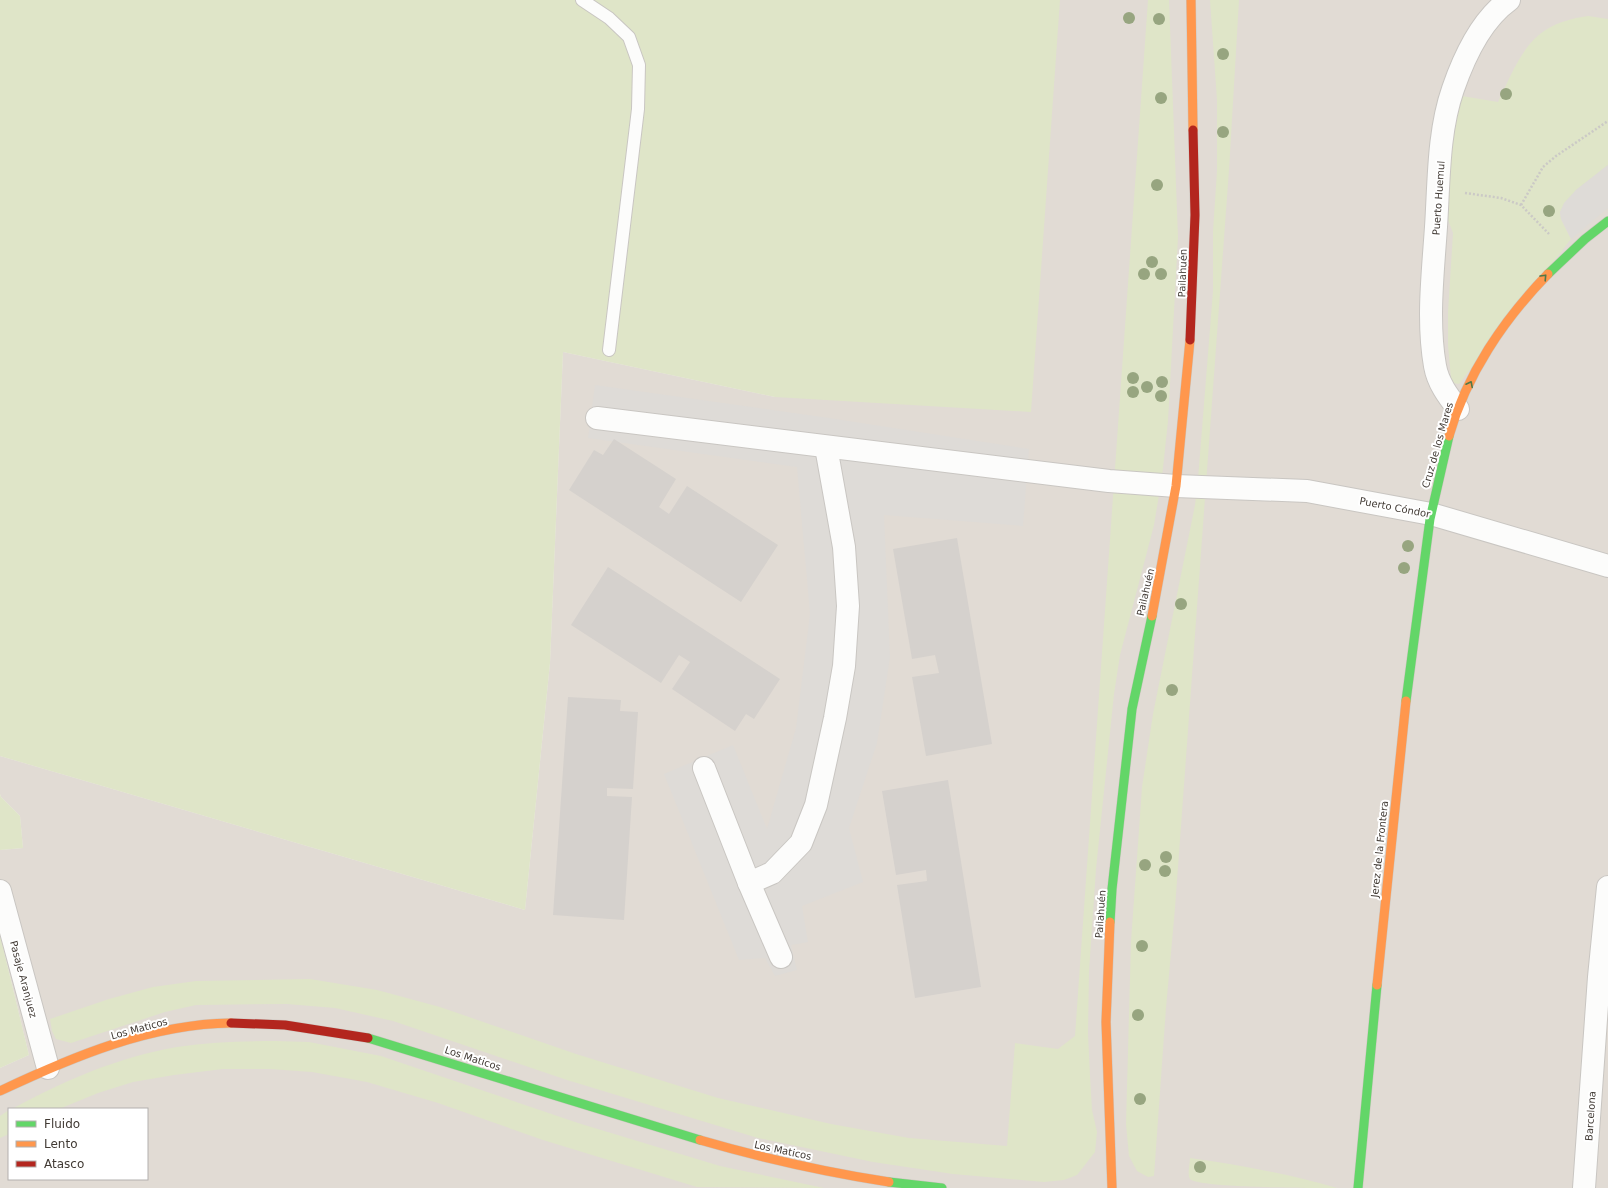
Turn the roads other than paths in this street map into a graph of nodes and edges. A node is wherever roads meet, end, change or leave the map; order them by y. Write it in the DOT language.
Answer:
graph roads {
  1 [pos="582,0"];
  2 [pos="1191,0"];
  3 [pos="1508,1"];
  4 [pos="1608,221"];
  5 [pos="609,350"];
  6 [pos="1458,409"];
  7 [pos="597,418"];
  8 [pos="826,447"];
  9 [pos="1176,486"];
  10 [pos="1431,514"];
  11 [pos="1608,566"];
  12 [pos="704,768"];
  13 [pos="749,883"];
  14 [pos="1608,887"];
  15 [pos="0,892"];
  16 [pos="781,957"];
  17 [pos="1602,1046"];
  18 [pos="48,1068"];
  19 [pos="0,1091"];
  20 [pos="942,1188"];
  21 [pos="1112,1188"];
  22 [pos="1358,1188"];
  23 [pos="1584,1188"];
  1 -- 5 [label="lane"];
  2 -- 9 [label="street, Pailahuén"];
  3 -- 6 [label="street, Puerto Huemul"];
  6 -- 4 [label="street, Cruz de los Mares, one-way"];
  6 -- 10 [label="street, Cruz de los Mares"];
  7 -- 8 [label="street, Puerto Cóndor"];
  8 -- 9 [label="street, Puerto Cóndor"];
  8 -- 13 [label="street"];
  9 -- 10 [label="street, Puerto Cóndor"];
  9 -- 21 [label="street, Pailahuén"];
  10 -- 11 [label="street, Puerto Cóndor"];
  10 -- 22 [label="street, Jerez de la Frontera"];
  12 -- 13 [label="street"];
  13 -- 16 [label="street"];
  14 -- 17 [label="street, Barcelona"];
  15 -- 18 [label="street, Pasaje Aranjuez"];
  17 -- 23 [label="street, Barcelona"];
  18 -- 19 [label="street, Los Maticos"];
  18 -- 20 [label="street, Los Maticos"];
}
